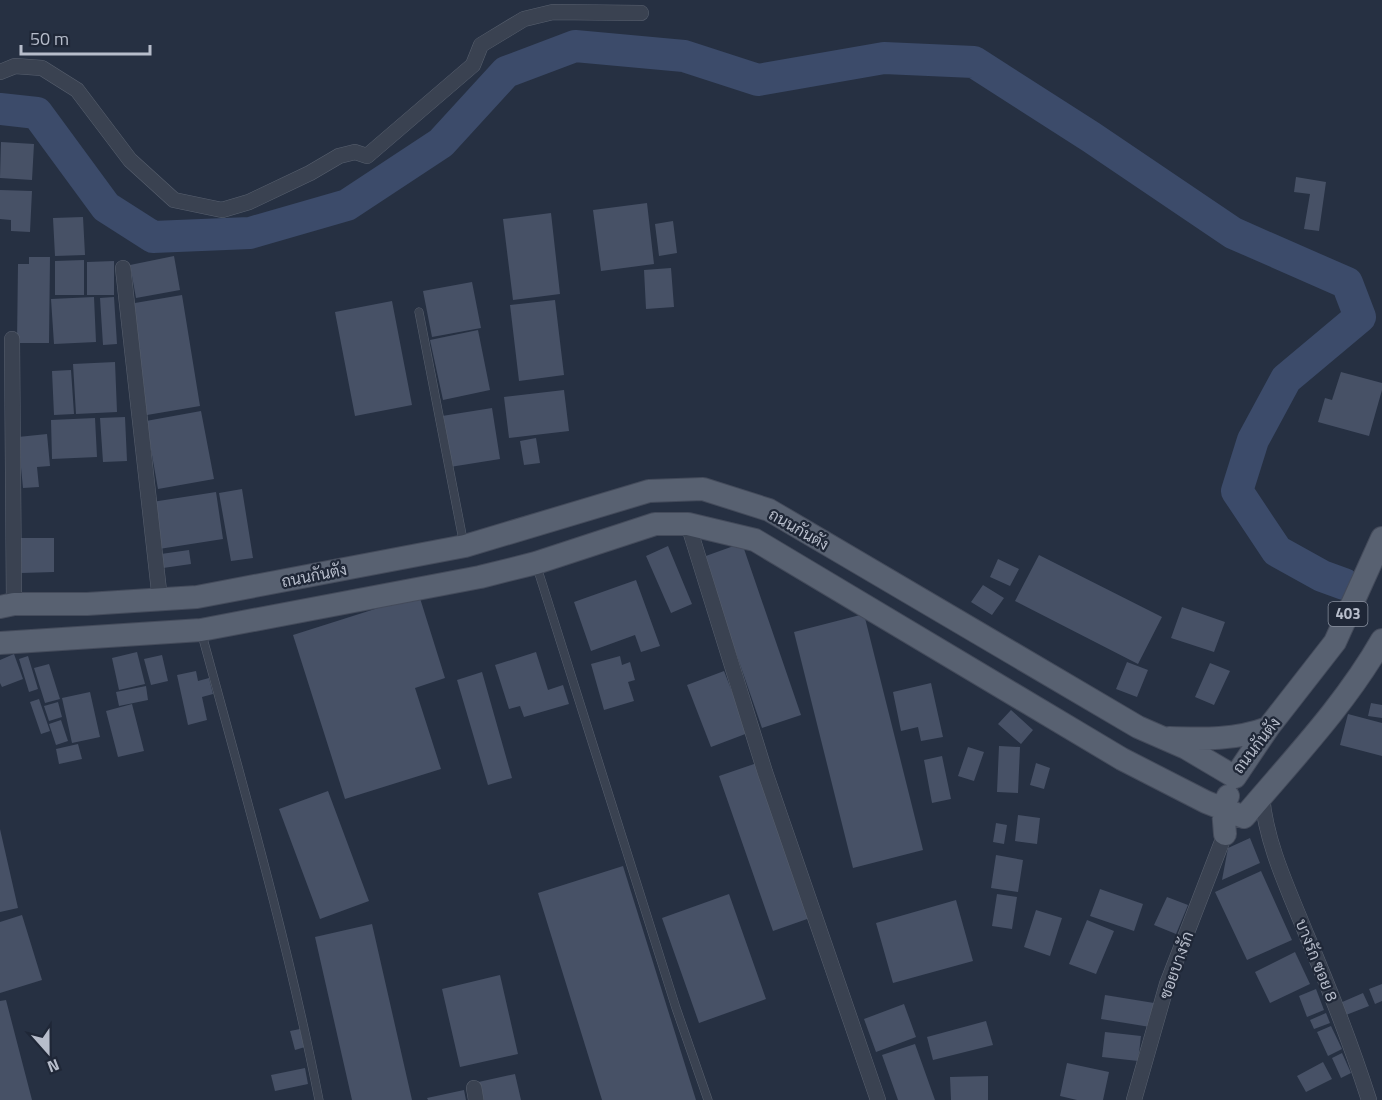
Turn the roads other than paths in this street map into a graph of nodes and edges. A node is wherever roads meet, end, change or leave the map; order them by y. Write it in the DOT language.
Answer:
graph roads {
  1 [pos="641,13"];
  2 [pos="0,72"];
  3 [pos="123,268"];
  4 [pos="419,312"];
  5 [pos="12,339"];
  6 [pos="733,499"];
  7 [pos="688,524"];
  8 [pos="722,532"];
  9 [pos="1382,538"];
  10 [pos="465,546"];
  11 [pos="408,557"];
  12 [pos="536,563"];
  13 [pos="414,589"];
  14 [pos="160,600"];
  15 [pos="116,602"];
  16 [pos="7,605"];
  17 [pos="201,630"];
  18 [pos="117,635"];
  19 [pos="1382,640"];
  20 [pos="0,643"];
  21 [pos="1138,727"];
  22 [pos="1269,728"];
  23 [pos="1161,738"];
  24 [pos="1122,759"];
  25 [pos="1234,777"];
  26 [pos="1262,796"];
  27 [pos="1244,815"];
  28 [pos="1225,834"];
  29 [pos="319,1100"];
  30 [pos="708,1100"];
  31 [pos="878,1100"];
  32 [pos="1134,1100"];
  33 [pos="1370,1100"];
  1 -- 2 [label="street"];
  3 -- 14 [label="street"];
  4 -- 10 [label="lane"];
  5 -- 16 [label="street"];
  6 -- 8 [label="main road"];
  6 -- 10 [label="main road, ถนนกันตัง"];
  6 -- 21 [label="main road, ถนนกันตัง"];
  7 -- 8 [label="main road, ถนนกันตัง"];
  7 -- 12 [label="main road, ถนนกันตัง"];
  7 -- 31 [label="street"];
  8 -- 24 [label="main road, ถนนกันตัง"];
  9 -- 22 [label="main road, ถนนกันตัง / 403"];
  10 -- 11 [label="main road, ถนนกันตัง"];
  11 -- 13 [label="main road"];
  11 -- 14 [label="main road, ถนนกันตัง"];
  12 -- 13 [label="main road, ถนนกันตัง"];
  12 -- 30 [label="lane"];
  13 -- 17 [label="main road, ถนนกันตัง"];
  14 -- 15 [label="main road, ถนนกันตัง"];
  15 -- 16 [label="main road, ถนนกันตัง"];
  15 -- 18 [label="main road"];
  17 -- 18 [label="main road, ถนนกันตัง"];
  17 -- 29 [label="lane"];
  18 -- 20 [label="main road, ถนนกันตัง"];
  19 -- 26 [label="main road, 403"];
  21 -- 23 [label="main road, ถนนกันตัง"];
  21 -- 24 [label="main road"];
  22 -- 23 [label="main road"];
  22 -- 25 [label="main road, ถนนกันตัง"];
  23 -- 25 [label="main road, ถนนกันตัง"];
  24 -- 27 [label="main road, ถนนกันตัง"];
  25 -- 26 [label="main road"];
  25 -- 27 [label="main road"];
  26 -- 27 [label="main road"];
  27 -- 28 [label="main road"];
  27 -- 33 [label="street, บางรัก ซอย 8"];
  28 -- 32 [label="street, ซอยบางรัก"];
}
